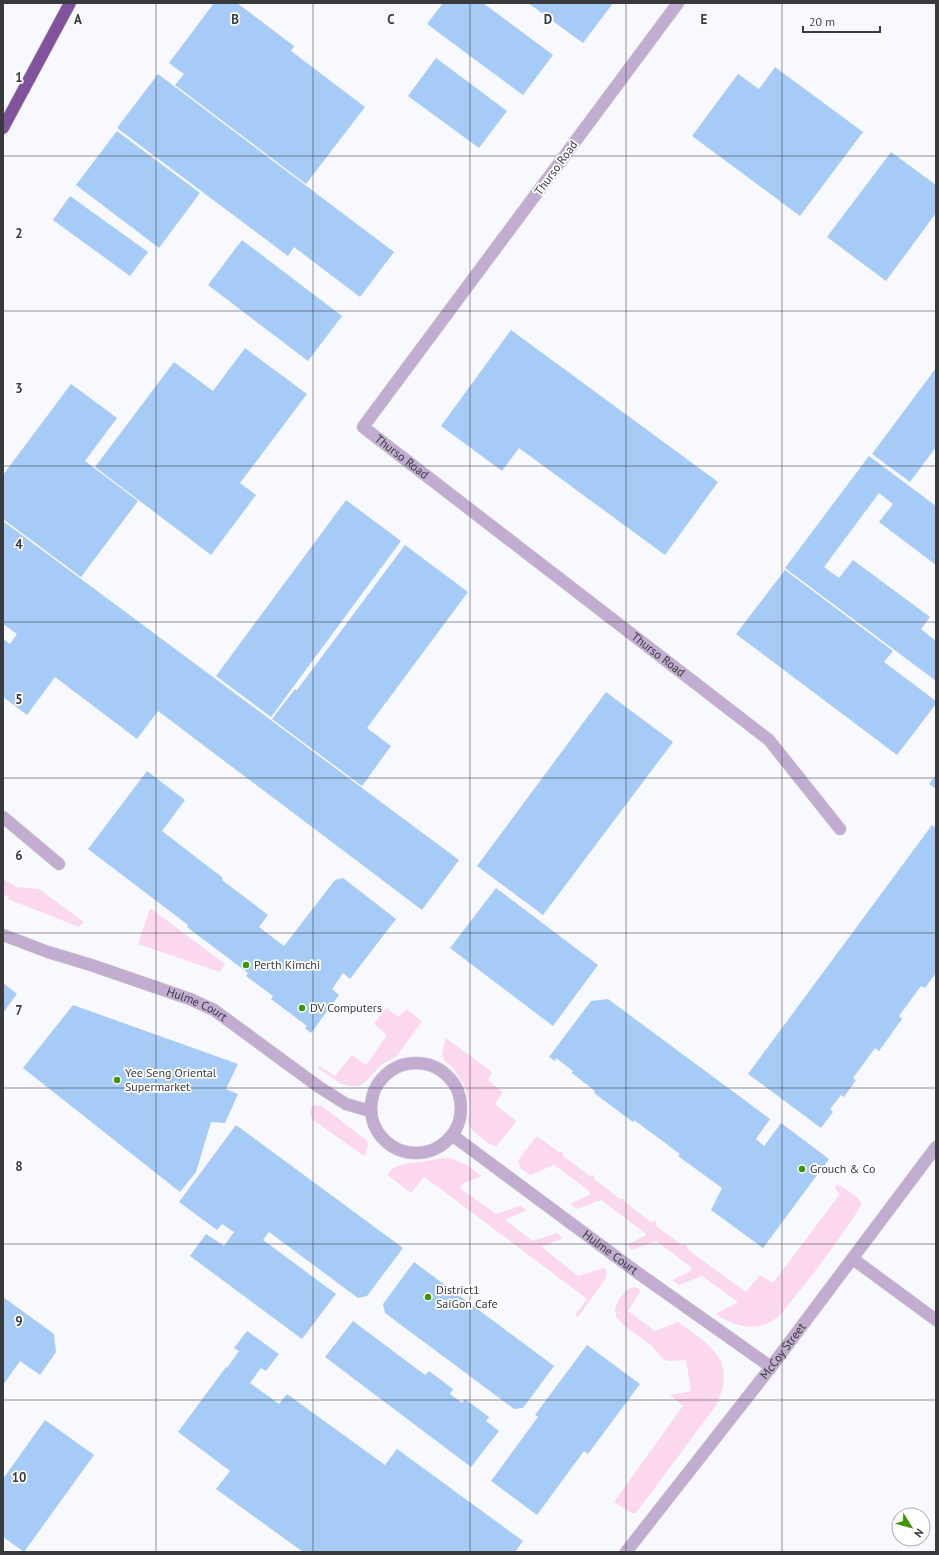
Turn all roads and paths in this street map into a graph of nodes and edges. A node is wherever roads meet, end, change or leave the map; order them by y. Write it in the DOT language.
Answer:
graph roads {
  1 [pos="70,3"];
  2 [pos="678,3"];
  3 [pos="3,128"];
  4 [pos="3,817"];
  5 [pos="840,829"];
  6 [pos="59,864"];
  7 [pos="3,935"];
  8 [pos="370,1111"];
  9 [pos="452,1135"];
  10 [pos="936,1147"];
  11 [pos="853,1259"];
  12 [pos="936,1320"];
  13 [pos="772,1367"];
  14 [pos="626,1552"];
  1 -- 3 [label="highway"];
  2 -- 5 [label="street, Thurso Road"];
  4 -- 6 [label="street"];
  7 -- 8 [label="street, Hulme Court"];
  8 -- 9 [label="street"];
  8 -- 9 [label="street"];
  9 -- 13 [label="street, Hulme Court"];
  10 -- 11 [label="street, McCoy Street"];
  11 -- 12 [label="street"];
  11 -- 13 [label="street, McCoy Street"];
  13 -- 14 [label="street, McCoy Street"];
}
